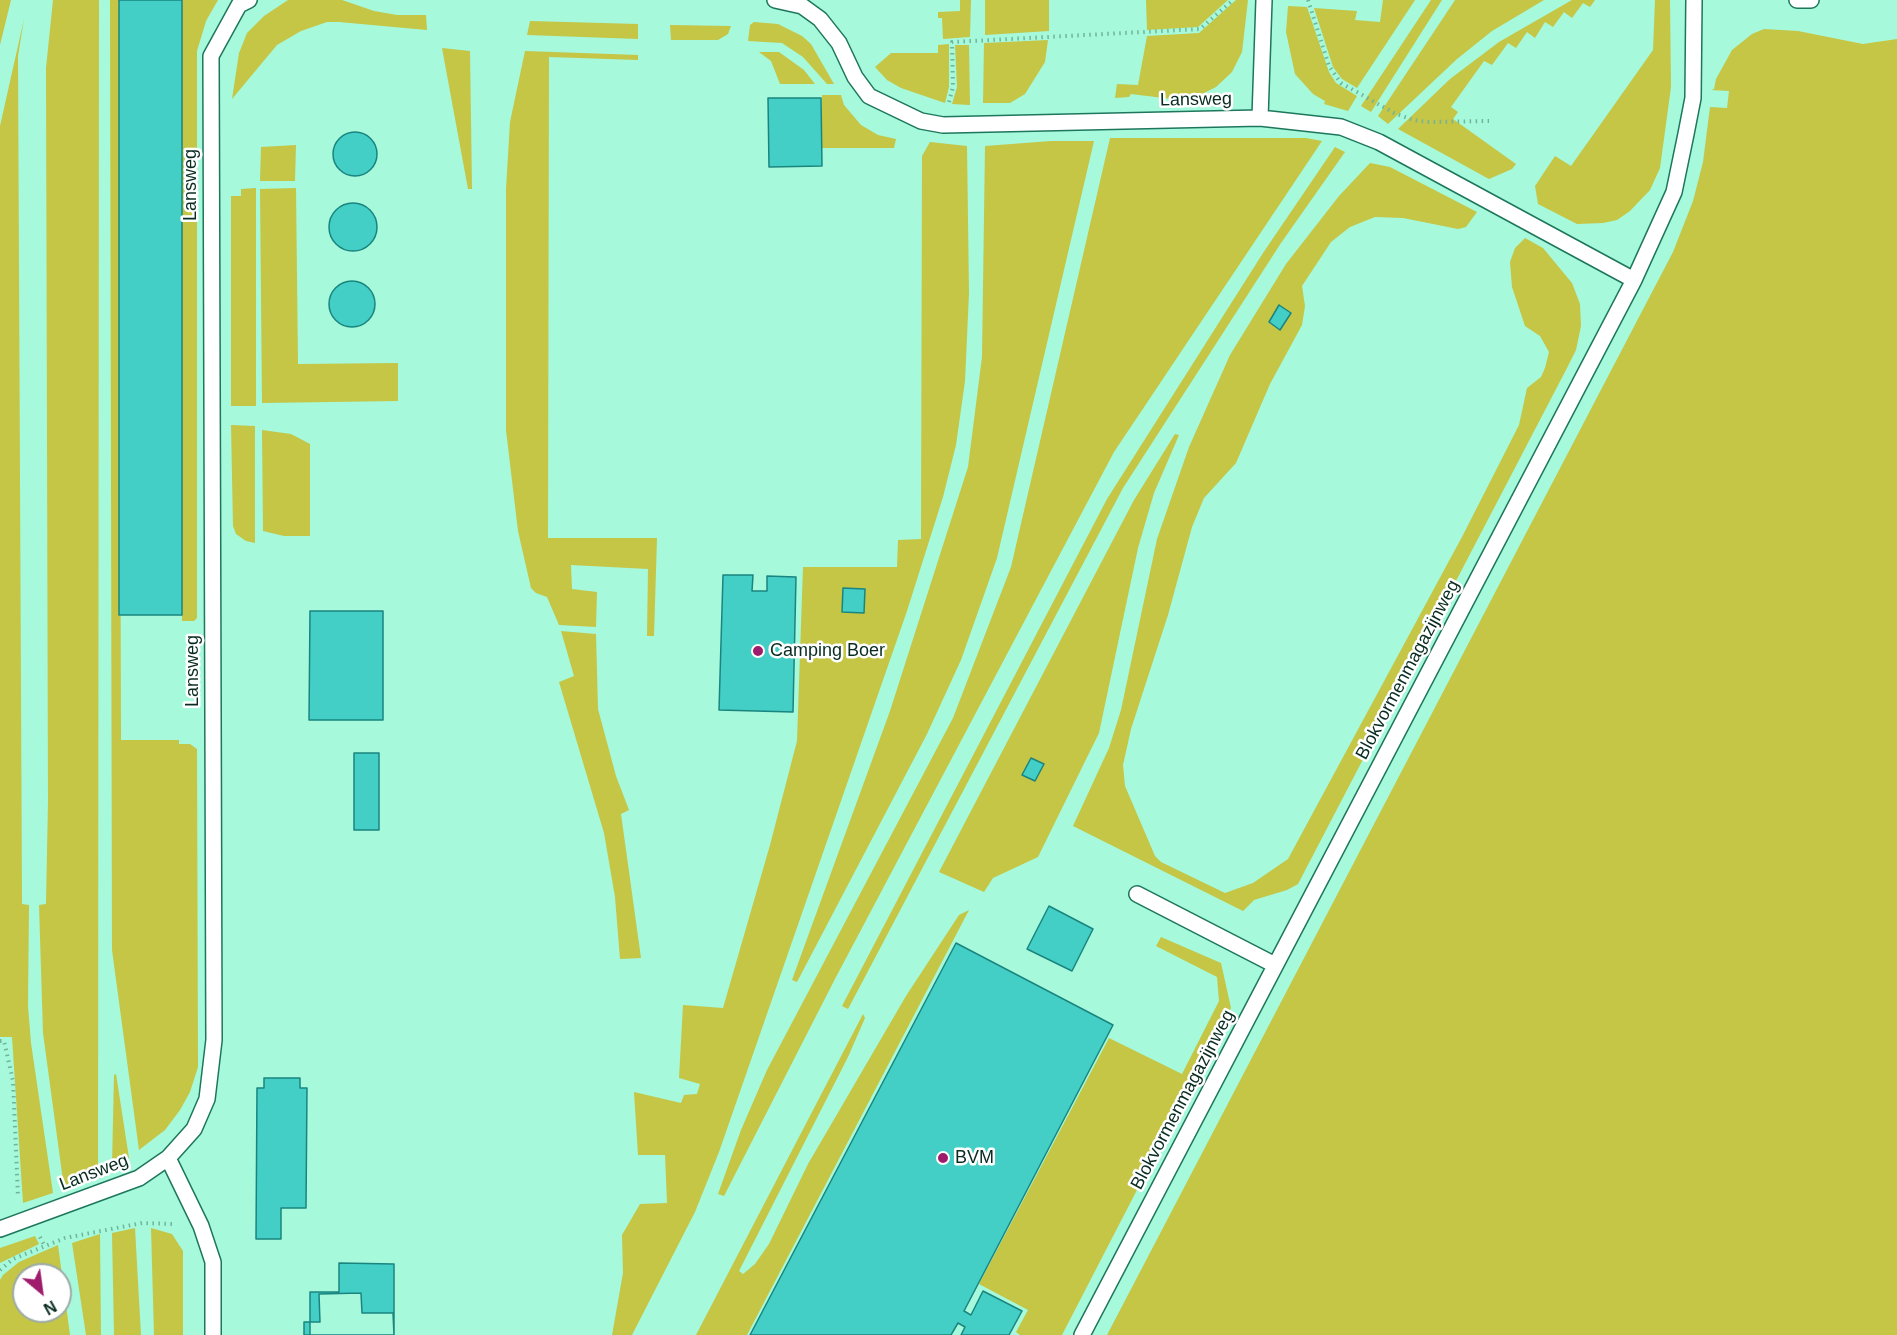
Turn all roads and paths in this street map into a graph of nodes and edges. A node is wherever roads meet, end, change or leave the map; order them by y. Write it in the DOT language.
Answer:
graph roads {
  1 [pos="249,0"];
  2 [pos="775,0"];
  3 [pos="1233,0"];
  4 [pos="1264,0"];
  5 [pos="1308,0"];
  6 [pos="1694,0"];
  7 [pos="1797,0"];
  8 [pos="1811,0"];
  9 [pos="1260,118"];
  10 [pos="1489,121"];
  11 [pos="943,125"];
  12 [pos="1634,280"];
  13 [pos="1137,894"];
  14 [pos="1275,965"];
  15 [pos="0,1041"];
  16 [pos="168,1158"];
  17 [pos="30,1218"];
  18 [pos="201,1226"];
  19 [pos="0,1229"];
  20 [pos="45,1246"];
  21 [pos="0,1270"];
  22 [pos="213,1335"];
  23 [pos="1082,1335"];
  1 -- 16 [label="lane, Lansweg"];
  2 -- 11 [label="lane, Lansweg"];
  3 -- 11 [label="path"];
  4 -- 9 [label="lane"];
  5 -- 10 [label="path"];
  6 -- 12 [label="lane, Blokvormenmagazijnweg"];
  7 -- 8 [label="lane"];
  9 -- 11 [label="lane, Lansweg"];
  9 -- 12 [label="lane, Lansweg"];
  12 -- 14 [label="lane, Blokvormenmagazijnweg"];
  13 -- 14 [label="lane"];
  14 -- 23 [label="lane, Blokvormenmagazijnweg"];
  15 -- 17 [label="path"];
  16 -- 17 [label="lane, Lansweg"];
  16 -- 18 [label="lane"];
  17 -- 19 [label="lane, Lansweg"];
  17 -- 20 [label="path"];
  18 -- 20 [label="path"];
  18 -- 22 [label="lane"];
  20 -- 21 [label="path"];
}
